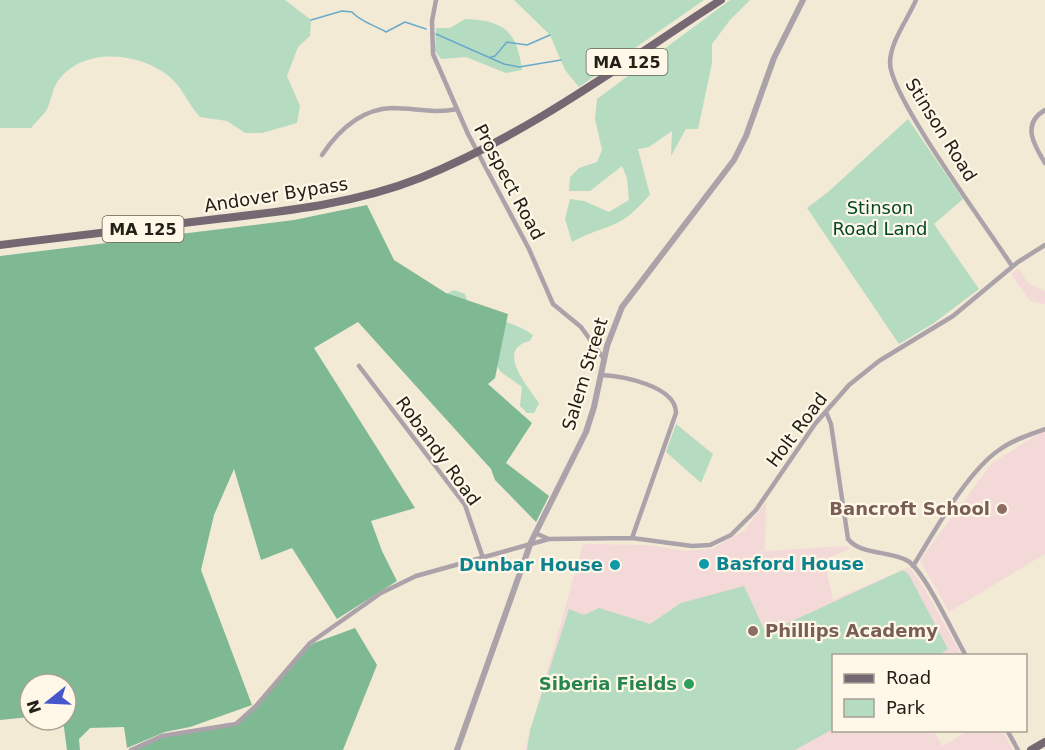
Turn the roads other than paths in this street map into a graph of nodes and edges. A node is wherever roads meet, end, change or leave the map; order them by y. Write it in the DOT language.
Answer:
graph roads {
  1 [pos="436,0"];
  2 [pos="721,0"];
  3 [pos="803,0"];
  4 [pos="916,0"];
  5 [pos="457,109"];
  6 [pos="1045,110"];
  7 [pos="477,153"];
  8 [pos="322,155"];
  9 [pos="1045,163"];
  10 [pos="0,245"];
  11 [pos="1045,245"];
  12 [pos="1012,266"];
  13 [pos="604,359"];
  14 [pos="359,366"];
  15 [pos="601,375"];
  16 [pos="826,412"];
  17 [pos="1045,429"];
  18 [pos="535,533"];
  19 [pos="632,538"];
  20 [pos="549,539"];
  21 [pos="530,544"];
  22 [pos="483,558"];
  23 [pos="913,566"];
  24 [pos="965,654"];
  25 [pos="1008,732"];
  26 [pos="1045,742"];
  27 [pos="131,750"];
  28 [pos="457,750"];
  29 [pos="1018,750"];
  30 [pos="1031,750"];
  1 -- 5 [label="street, Prospect Road"];
  2 -- 7 [label="main road, Andover Bypass / MA 125"];
  3 -- 13 [label="street, Salem Street"];
  4 -- 12 [label="street, Stinson Road"];
  5 -- 7 [label="street, Prospect Road"];
  5 -- 8 [label="street"];
  6 -- 9 [label="street"];
  7 -- 10 [label="main road, Andover Bypass / MA 125"];
  7 -- 13 [label="street, Prospect Road"];
  11 -- 12 [label="street, Holt Road"];
  12 -- 16 [label="street, Holt Road"];
  13 -- 15 [label="street, Salem Street"];
  14 -- 22 [label="street, Robandy Road"];
  15 -- 18 [label="street, Salem Street"];
  15 -- 19 [label="street"];
  16 -- 19 [label="street, Holt Road"];
  16 -- 23 [label="street"];
  17 -- 23 [label="street"];
  18 -- 20 [label="street, Holt Road"];
  18 -- 21 [label="street, Salem Street"];
  19 -- 20 [label="street, Holt Road"];
  20 -- 21 [label="street, Holt Road"];
  21 -- 22 [label="street, Holt Road"];
  21 -- 28 [label="street, Salem Street"];
  22 -- 27 [label="street, Holt Road"];
  23 -- 24 [label="street"];
  25 -- 29 [label="street"];
  26 -- 30 [label="main road"];
}
